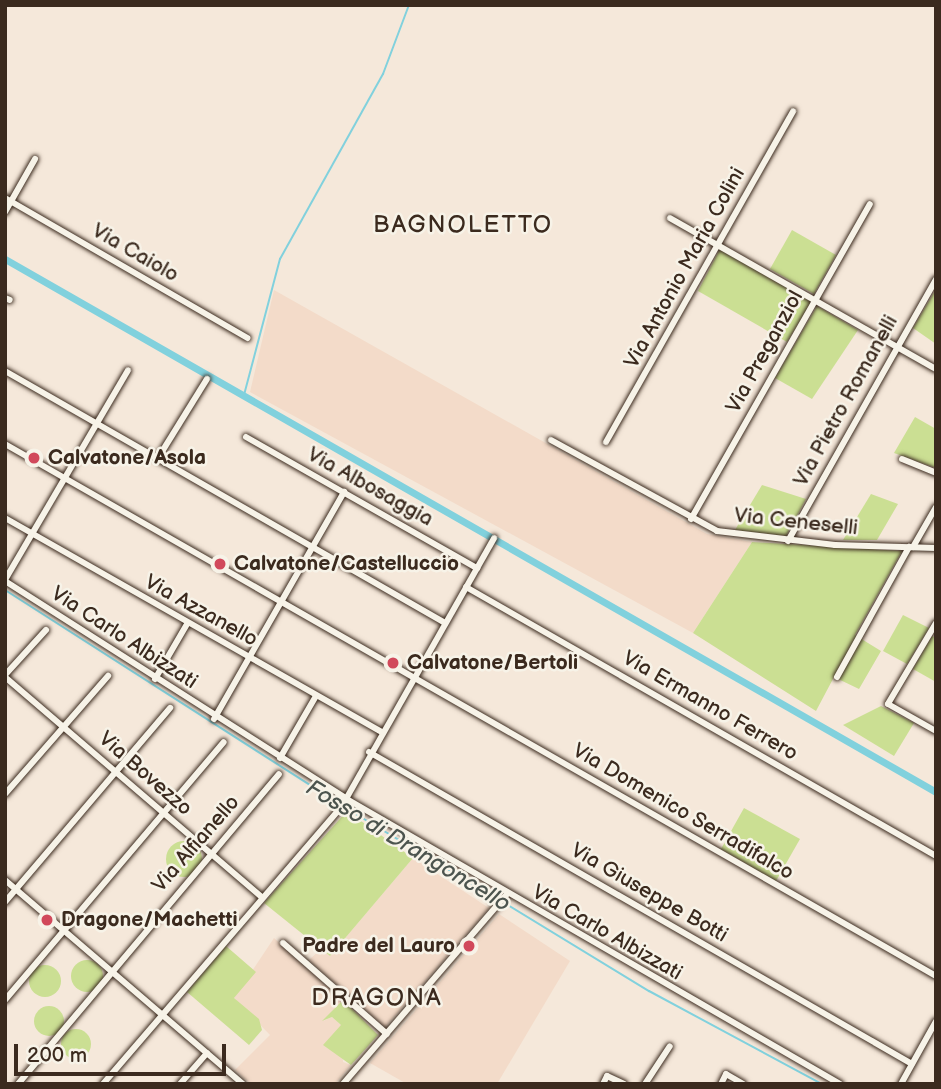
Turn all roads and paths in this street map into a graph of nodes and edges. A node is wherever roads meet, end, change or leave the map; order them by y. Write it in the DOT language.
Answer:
graph roads {
  1 [pos="793,111"];
  2 [pos="35,159"];
  3 [pos="8,200"];
  4 [pos="870,204"];
  5 [pos="5,212"];
  6 [pos="670,218"];
  7 [pos="718,245"];
  8 [pos="936,279"];
  9 [pos="815,299"];
  10 [pos="247,338"];
  11 [pos="897,346"];
  12 [pos="936,369"];
  13 [pos="128,370"];
  14 [pos="5,371"];
  15 [pos="207,379"];
  16 [pos="98,424"];
  17 [pos="246,437"];
  18 [pos="551,440"];
  19 [pos="606,442"];
  20 [pos="5,444"];
  21 [pos="158,458"];
  22 [pos="902,459"];
  23 [pos="936,473"];
  24 [pos="66,479"];
  25 [pos="344,492"];
  26 [pos="936,507"];
  27 [pos="5,518"];
  28 [pos="691,519"];
  29 [pos="34,535"];
  30 [pos="494,538"];
  31 [pos="788,541"];
  32 [pos="313,547"];
  33 [pos="911,547"];
  34 [pos="936,548"];
  35 [pos="477,568"];
  36 [pos="5,581"];
  37 [pos="467,587"];
  38 [pos="281,604"];
  39 [pos="445,623"];
  40 [pos="936,623"];
  41 [pos="187,624"];
  42 [pos="46,630"];
  43 [pos="934,631"];
  44 [pos="249,658"];
  45 [pos="5,676"];
  46 [pos="108,676"];
  47 [pos="837,677"];
  48 [pos="155,679"];
  49 [pos="413,679"];
  50 [pos="316,696"];
  51 [pos="170,708"];
  52 [pos="215,719"];
  53 [pos="64,727"];
  54 [pos="936,731"];
  55 [pos="381,732"];
  56 [pos="224,742"];
  57 [pos="369,752"];
  58 [pos="280,758"];
  59 [pos="116,772"];
  60 [pos="279,774"];
  61 [pos="5,794"];
  62 [pos="345,798"];
  63 [pos="163,813"];
  64 [pos="211,853"];
  65 [pos="936,856"];
  66 [pos="5,880"];
  67 [pos="16,889"];
  68 [pos="507,894"];
  69 [pos="262,897"];
  70 [pos="5,902"];
  71 [pos="64,929"];
  72 [pos="283,943"];
  73 [pos="112,970"];
  74 [pos="936,976"];
  75 [pos="5,1000"];
  76 [pos="162,1013"];
  77 [pos="936,1021"];
  78 [pos="387,1034"];
  79 [pos="670,1046"];
  80 [pos="207,1053"];
  81 [pos="912,1064"];
  82 [pos="831,1082"];
  83 [pos="18,1084"];
  84 [pos="103,1084"];
  85 [pos="180,1084"];
  86 [pos="243,1084"];
  87 [pos="344,1084"];
  88 [pos="603,1084"];
  89 [pos="624,1084"];
  90 [pos="645,1084"];
  91 [pos="721,1084"];
  92 [pos="743,1084"];
  93 [pos="840,1084"];
  94 [pos="901,1084"];
  1 -- 7 [label="street, Via Antonio Maria Colini"];
  2 -- 3 [label="street"];
  3 -- 5 [label="street"];
  3 -- 10 [label="street, Via Caiolo"];
  4 -- 9 [label="street, Via Preganziol"];
  6 -- 7 [label="street"];
  7 -- 9 [label="street"];
  7 -- 19 [label="street, Via Antonio Maria Colini"];
  8 -- 11 [label="street, Via Pietro Romanelli"];
  9 -- 11 [label="street"];
  9 -- 28 [label="street, Via Preganziol"];
  11 -- 12 [label="street"];
  11 -- 31 [label="street, Via Pietro Romanelli"];
  13 -- 16 [label="street"];
  14 -- 16 [label="street"];
  15 -- 21 [label="street"];
  16 -- 21 [label="street"];
  16 -- 24 [label="street"];
  17 -- 25 [label="street, Via Albosaggia"];
  18 -- 28 [label="street, Via Ceneselli"];
  20 -- 24 [label="street, Via Domenico Serradifalco"];
  21 -- 32 [label="street"];
  22 -- 23 [label="street"];
  24 -- 29 [label="street"];
  24 -- 38 [label="street, Via Domenico Serradifalco"];
  25 -- 32 [label="street"];
  25 -- 35 [label="street, Via Albosaggia"];
  26 -- 33 [label="street"];
  27 -- 29 [label="street, Via Azzanello"];
  28 -- 31 [label="street, Via Ceneselli"];
  29 -- 36 [label="street"];
  29 -- 41 [label="street, Via Azzanello"];
  30 -- 35 [label="street"];
  31 -- 33 [label="street, Via Ceneselli"];
  32 -- 38 [label="street"];
  32 -- 39 [label="street"];
  33 -- 34 [label="street, Via Ceneselli"];
  33 -- 47 [label="street"];
  35 -- 37 [label="street"];
  36 -- 48 [label="street, Via Carlo Albizzati"];
  37 -- 39 [label="street"];
  37 -- 65 [label="street, Via Ermanno Ferrero"];
  38 -- 44 [label="street"];
  38 -- 49 [label="street, Via Domenico Serradifalco"];
  39 -- 49 [label="street"];
  40 -- 43 [label="street"];
  41 -- 44 [label="street, Via Azzanello"];
  41 -- 48 [label="street"];
  42 -- 45 [label="street"];
  43 -- 54 [label="street"];
  44 -- 50 [label="street, Via Azzanello"];
  44 -- 52 [label="street"];
  45 -- 53 [label="street, Via Bovezzo"];
  46 -- 53 [label="street"];
  48 -- 52 [label="street, Via Carlo Albizzati"];
  49 -- 55 [label="street"];
  49 -- 74 [label="street, Via Domenico Serradifalco"];
  50 -- 55 [label="street, Via Azzanello"];
  50 -- 58 [label="street"];
  51 -- 59 [label="street"];
  52 -- 58 [label="street, Via Carlo Albizzati"];
  53 -- 59 [label="street, Via Bovezzo"];
  53 -- 61 [label="street"];
  55 -- 57 [label="street"];
  56 -- 63 [label="street"];
  57 -- 62 [label="street"];
  57 -- 81 [label="street, Via Giuseppe Botti"];
  58 -- 62 [label="street, Via Carlo Albizzati"];
  59 -- 63 [label="street, Via Bovezzo"];
  59 -- 67 [label="street"];
  60 -- 64 [label="street, Via Alfianello"];
  62 -- 68 [label="street, Via Carlo Albizzati"];
  62 -- 69 [label="street"];
  63 -- 64 [label="street, Via Bovezzo"];
  63 -- 71 [label="street"];
  64 -- 69 [label="street, Via Bovezzo"];
  64 -- 73 [label="street, Via Alfianello"];
  66 -- 67 [label="street"];
  67 -- 70 [label="street"];
  67 -- 71 [label="street"];
  68 -- 78 [label="street"];
  68 -- 82 [label="street, Via Carlo Albizzati"];
  69 -- 76 [label="street"];
  71 -- 73 [label="street"];
  71 -- 75 [label="street"];
  72 -- 78 [label="street"];
  73 -- 76 [label="street"];
  73 -- 83 [label="street, Via Alfianello"];
  76 -- 80 [label="street"];
  76 -- 84 [label="street"];
  77 -- 81 [label="street"];
  78 -- 87 [label="street"];
  79 -- 90 [label="street"];
  80 -- 85 [label="street"];
  80 -- 86 [label="street"];
  81 -- 94 [label="street"];
  82 -- 93 [label="street, Via Carlo Albizzati"];
  88 -- 89 [label="street"];
  91 -- 92 [label="street"];
}
